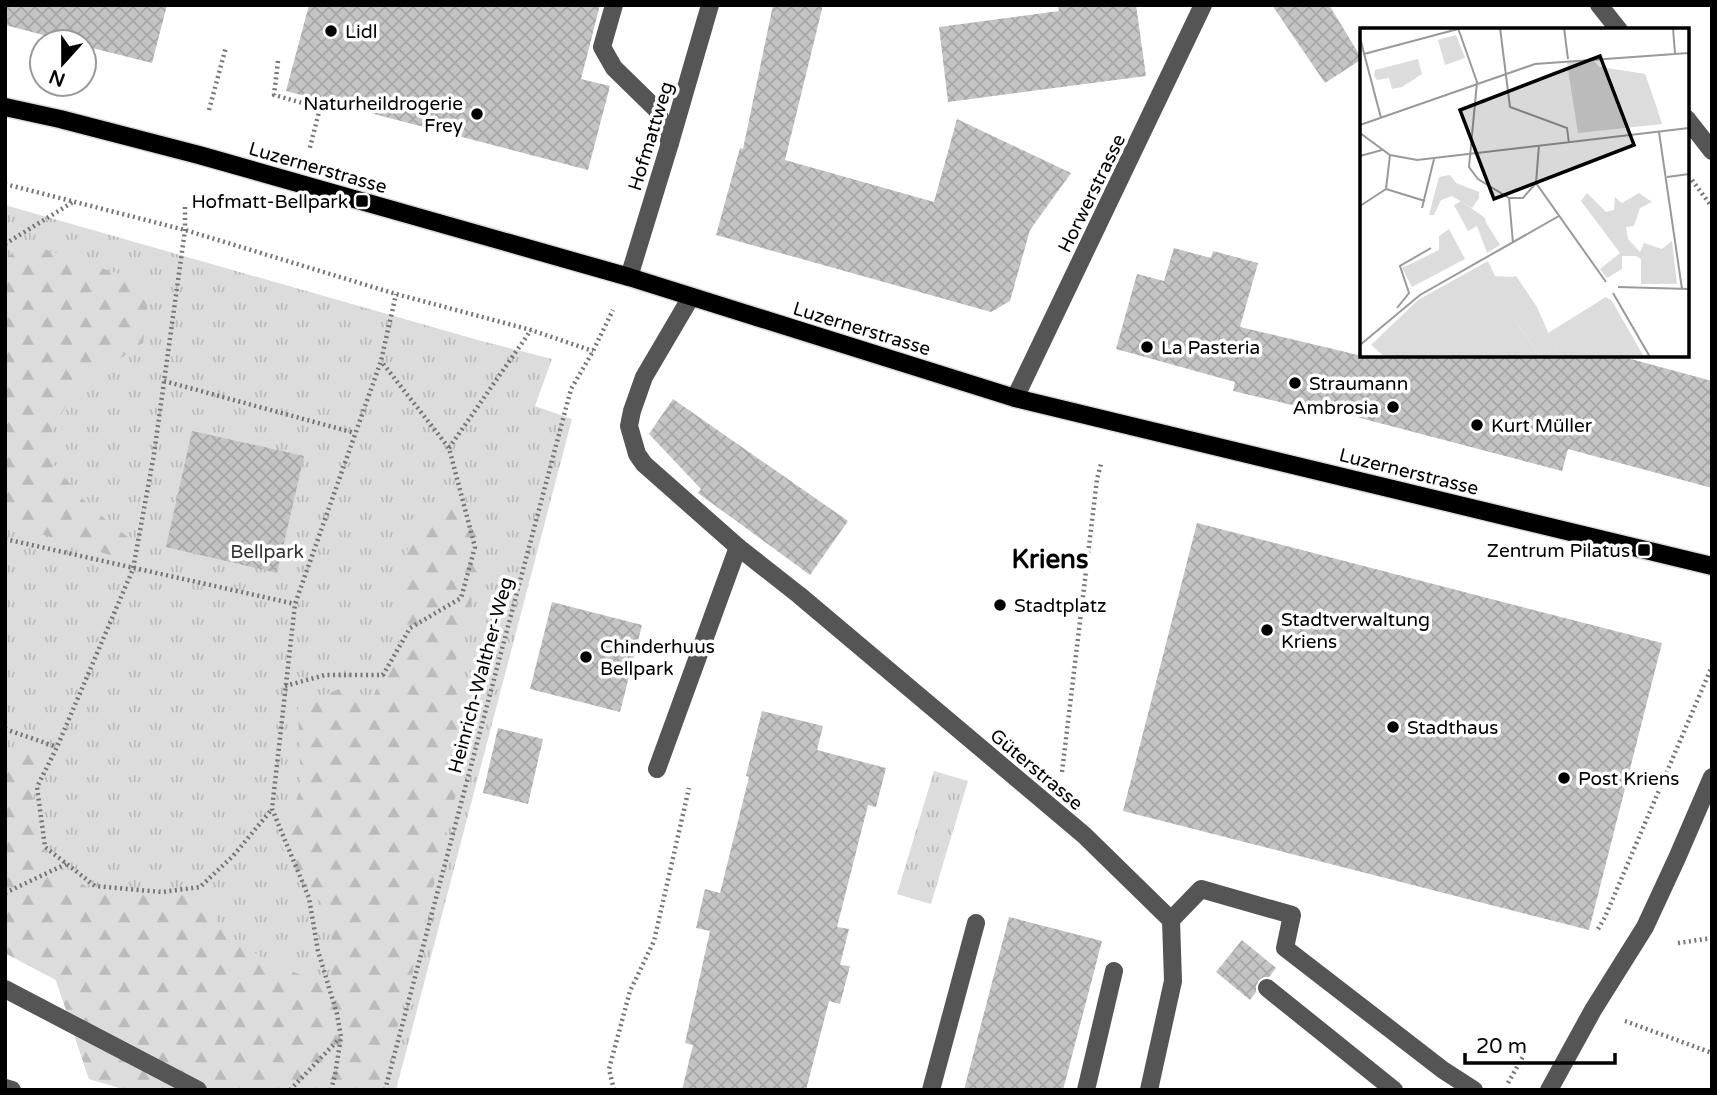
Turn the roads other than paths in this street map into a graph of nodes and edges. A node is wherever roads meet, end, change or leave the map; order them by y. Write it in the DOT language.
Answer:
graph roads {
  1 [pos="614,5"];
  2 [pos="710,5"];
  3 [pos="1203,5"];
  4 [pos="1599,5"];
  5 [pos="1617,28"];
  6 [pos="5,107"];
  7 [pos="1689,121"];
  8 [pos="670,143"];
  9 [pos="1712,150"];
  10 [pos="629,277"];
  11 [pos="691,297"];
  12 [pos="1016,398"];
  13 [pos="738,547"];
  14 [pos="1712,566"];
  15 [pos="657,769"];
  16 [pos="1712,777"];
  17 [pos="1171,920"];
  18 [pos="976,923"];
  19 [pos="1114,971"];
  20 [pos="1267,988"];
  21 [pos="5,989"];
  22 [pos="5,1088"];
  23 [pos="12,1090"];
  24 [pos="198,1090"];
  25 [pos="931,1090"];
  26 [pos="1086,1090"];
  27 [pos="1149,1090"];
  28 [pos="1394,1090"];
  29 [pos="1474,1090"];
  30 [pos="1549,1090"];
  1 -- 8 [label="street"];
  2 -- 8 [label="street, Hofmattweg"];
  3 -- 12 [label="street, Horwerstrasse"];
  4 -- 5 [label="street"];
  6 -- 10 [label="main road, Luzernerstrasse"];
  7 -- 9 [label="street"];
  8 -- 10 [label="street, Hofmattweg"];
  10 -- 11 [label="main road, Luzernerstrasse"];
  11 -- 12 [label="main road, Luzernerstrasse"];
  11 -- 13 [label="street, Güterstrasse"];
  12 -- 14 [label="main road, Luzernerstrasse"];
  13 -- 15 [label="street"];
  13 -- 17 [label="street, Güterstrasse"];
  16 -- 30 [label="street"];
  17 -- 27 [label="street"];
  17 -- 29 [label="street"];
  18 -- 25 [label="street"];
  19 -- 26 [label="street"];
  20 -- 28 [label="street"];
  21 -- 24 [label="street"];
  22 -- 23 [label="street"];
}
